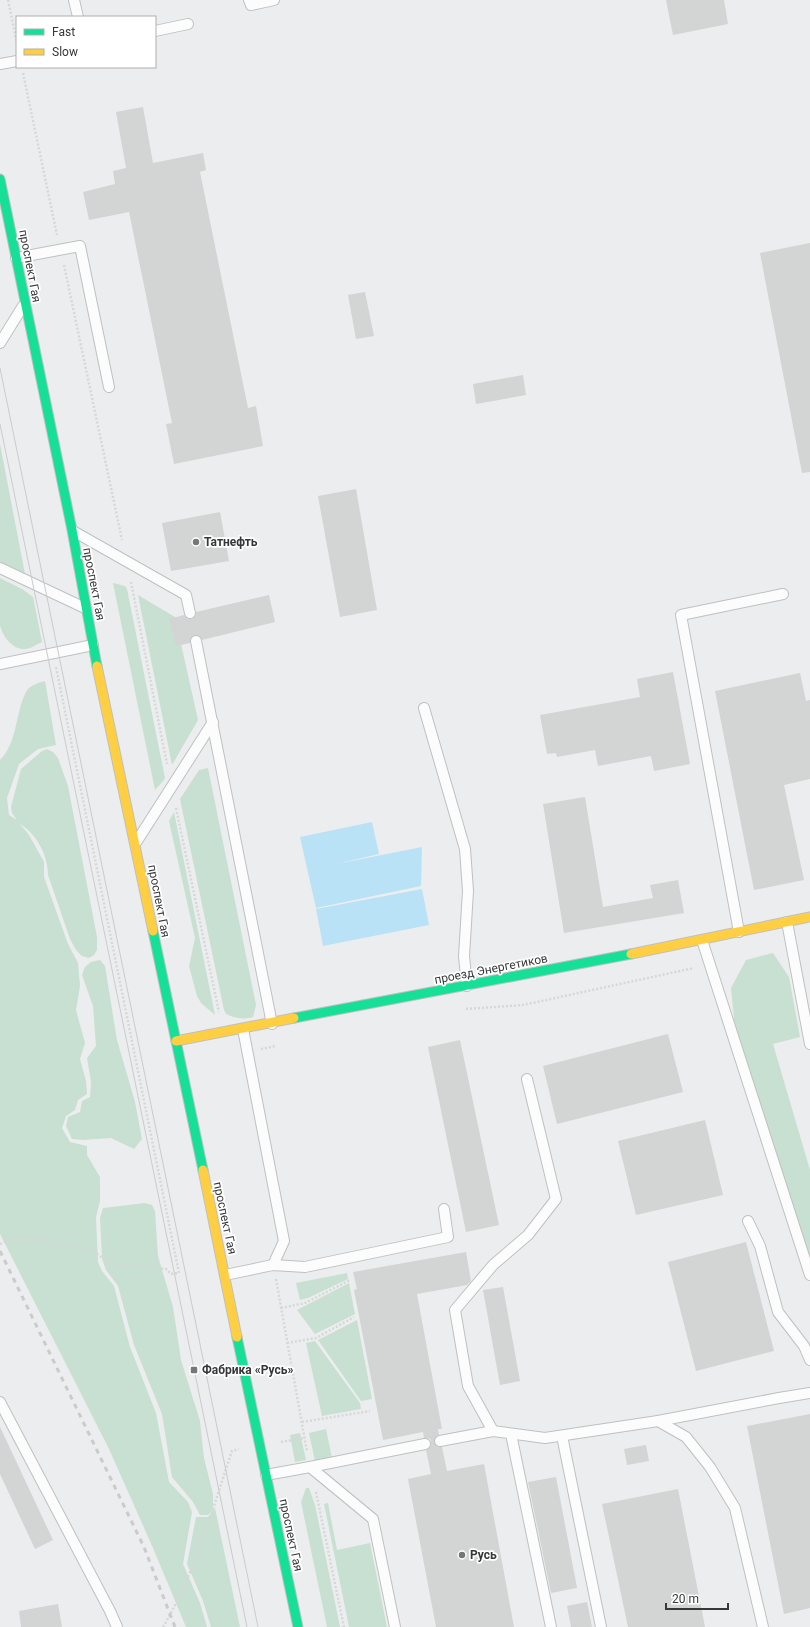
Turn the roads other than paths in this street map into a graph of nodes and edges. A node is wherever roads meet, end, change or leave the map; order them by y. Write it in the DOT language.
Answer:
graph roads {
  1 [pos="74,0"];
  2 [pos="250,0"];
  3 [pos="274,0"];
  4 [pos="78,16"];
  5 [pos="188,24"];
  6 [pos="156,31"];
  7 [pos="16,61"];
  8 [pos="0,64"];
  9 [pos="0,179"];
  10 [pos="16,258"];
  11 [pos="25,302"];
  12 [pos="0,343"];
  13 [pos="109,387"];
  14 [pos="72,530"];
  15 [pos="0,568"];
  16 [pos="783,594"];
  17 [pos="87,609"];
  18 [pos="190,614"];
  19 [pos="196,641"];
  20 [pos="93,645"];
  21 [pos="0,664"];
  22 [pos="424,708"];
  23 [pos="213,722"];
  24 [pos="136,843"];
  25 [pos="810,917"];
  26 [pos="787,922"];
  27 [pos="738,932"];
  28 [pos="702,940"];
  29 [pos="466,986"];
  30 [pos="272,1024"];
  31 [pos="243,1029"];
  32 [pos="176,1041"];
  33 [pos="810,1044"];
  34 [pos="527,1079"];
  35 [pos="444,1209"];
  36 [pos="748,1221"];
  37 [pos="273,1265"];
  38 [pos="225,1275"];
  39 [pos="810,1275"];
  40 [pos="810,1360"];
  41 [pos="810,1393"];
  42 [pos="0,1402"];
  43 [pos="658,1421"];
  44 [pos="493,1431"];
  45 [pos="511,1434"];
  46 [pos="562,1436"];
  47 [pos="440,1441"];
  48 [pos="425,1444"];
  49 [pos="310,1466"];
  50 [pos="266,1475"];
  51 [pos="117,1627"];
  52 [pos="298,1627"];
  53 [pos="395,1627"];
  54 [pos="551,1627"];
  55 [pos="600,1627"];
  56 [pos="763,1627"];
  1 -- 4 [label="lane"];
  2 -- 3 [label="lane"];
  5 -- 6 [label="lane"];
  7 -- 8 [label="lane"];
  9 -- 10 [label="main road, проспект Гая"];
  10 -- 11 [label="main road, проспект Гая"];
  10 -- 13 [label="lane"];
  11 -- 12 [label="lane"];
  11 -- 14 [label="main road, проспект Гая"];
  14 -- 17 [label="main road, проспект Гая"];
  14 -- 18 [label="lane"];
  15 -- 17 [label="lane"];
  16 -- 27 [label="lane"];
  17 -- 20 [label="main road, проспект Гая"];
  19 -- 23 [label="lane"];
  20 -- 21 [label="lane"];
  20 -- 24 [label="main road, проспект Гая"];
  22 -- 29 [label="lane"];
  23 -- 24 [label="lane"];
  23 -- 30 [label="lane"];
  24 -- 32 [label="main road, проспект Гая"];
  25 -- 26 [label="main road, проезд Энергетиков"];
  26 -- 27 [label="main road, проезд Энергетиков"];
  26 -- 33 [label="lane"];
  27 -- 28 [label="main road, проезд Энергетиков"];
  28 -- 29 [label="main road, проезд Энергетиков"];
  28 -- 39 [label="lane"];
  29 -- 30 [label="main road, проезд Энергетиков"];
  30 -- 31 [label="main road, проезд Энергетиков"];
  31 -- 32 [label="main road, проезд Энергетиков"];
  31 -- 37 [label="lane"];
  32 -- 38 [label="main road, проспект Гая"];
  34 -- 44 [label="lane"];
  35 -- 37 [label="lane"];
  36 -- 40 [label="lane"];
  37 -- 38 [label="lane"];
  38 -- 50 [label="main road, проспект Гая"];
  41 -- 43 [label="lane"];
  42 -- 51 [label="lane"];
  43 -- 46 [label="lane"];
  43 -- 56 [label="lane"];
  44 -- 45 [label="lane"];
  44 -- 47 [label="lane"];
  45 -- 46 [label="lane"];
  45 -- 54 [label="lane"];
  46 -- 55 [label="lane"];
  48 -- 49 [label="lane"];
  49 -- 50 [label="lane"];
  49 -- 53 [label="lane"];
  50 -- 52 [label="main road, проспект Гая"];
}
